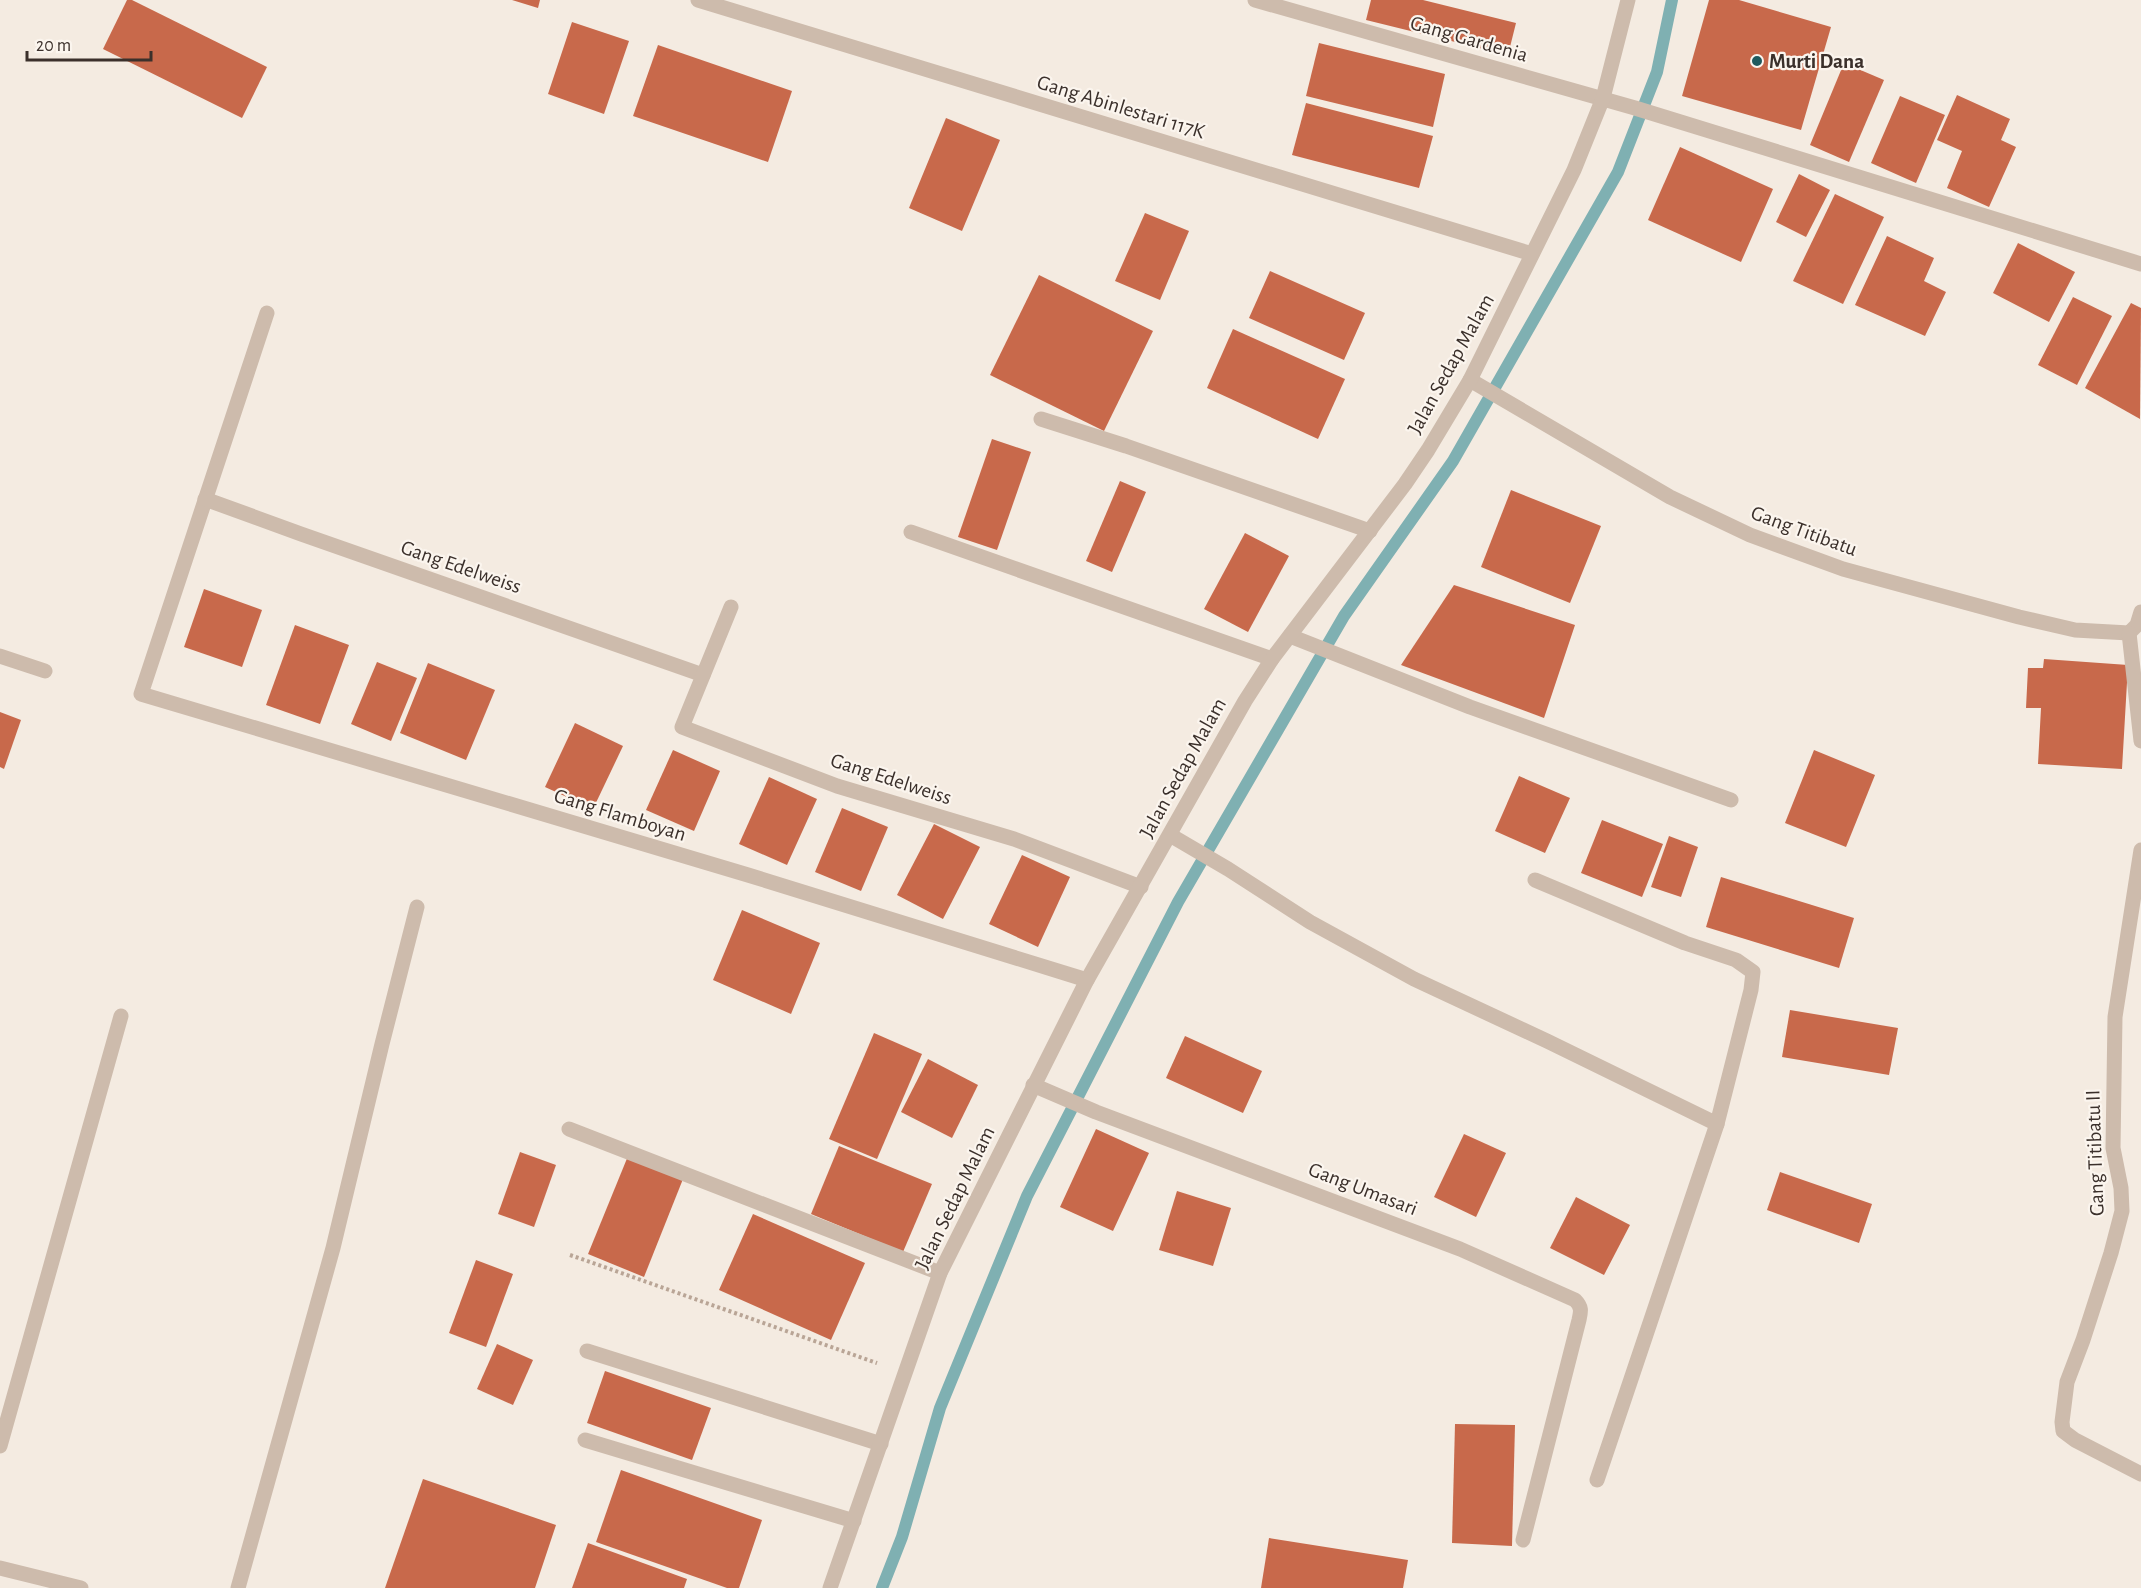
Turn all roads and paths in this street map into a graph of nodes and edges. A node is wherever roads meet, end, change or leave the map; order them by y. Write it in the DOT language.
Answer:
graph roads {
  1 [pos="698,0"];
  2 [pos="1255,0"];
  3 [pos="1628,0"];
  4 [pos="1603,98"];
  5 [pos="1533,254"];
  6 [pos="2141,264"];
  7 [pos="267,313"];
  8 [pos="1470,380"];
  9 [pos="1041,418"];
  10 [pos="205,499"];
  11 [pos="1370,531"];
  12 [pos="911,532"];
  13 [pos="731,607"];
  14 [pos="2141,612"];
  15 [pos="2129,633"];
  16 [pos="1290,636"];
  17 [pos="0,656"];
  18 [pos="1272,658"];
  19 [pos="45,671"];
  20 [pos="703,675"];
  21 [pos="2141,741"];
  22 [pos="1731,800"];
  23 [pos="1170,836"];
  24 [pos="2141,850"];
  25 [pos="1535,880"];
  26 [pos="1141,887"];
  27 [pos="417,907"];
  28 [pos="1087,980"];
  29 [pos="121,1016"];
  30 [pos="1033,1085"];
  31 [pos="1717,1124"];
  32 [pos="570,1129"];
  33 [pos="570,1255"];
  34 [pos="940,1273"];
  35 [pos="587,1350"];
  36 [pos="906,1374"];
  37 [pos="585,1440"];
  38 [pos="881,1444"];
  39 [pos="0,1446"];
  40 [pos="2141,1474"];
  41 [pos="1597,1480"];
  42 [pos="854,1521"];
  43 [pos="1523,1540"];
  44 [pos="0,1568"];
  45 [pos="81,1588"];
  46 [pos="238,1588"];
  47 [pos="830,1588"];
  1 -- 5 [label="street, Gang Abinlestari 117K"];
  2 -- 4 [label="street, Gang Gardenia"];
  3 -- 4 [label="street, Jalan Sedap Malam"];
  4 -- 5 [label="street, Jalan Sedap Malam"];
  4 -- 6 [label="street, Gang Gardenia"];
  5 -- 8 [label="street, Jalan Sedap Malam"];
  7 -- 10 [label="street"];
  8 -- 11 [label="street, Jalan Sedap Malam"];
  8 -- 15 [label="street, Gang Titibatu"];
  9 -- 11 [label="street"];
  10 -- 20 [label="street, Gang Edelweiss"];
  10 -- 28 [label="street, Gang Flamboyan"];
  11 -- 16 [label="street, Jalan Sedap Malam"];
  12 -- 18 [label="street"];
  13 -- 20 [label="street, Gang Edelweiss"];
  14 -- 15 [label="street"];
  15 -- 21 [label="street"];
  16 -- 18 [label="street, Jalan Sedap Malam"];
  16 -- 22 [label="street"];
  17 -- 19 [label="street"];
  18 -- 23 [label="street, Jalan Sedap Malam"];
  20 -- 26 [label="street, Gang Edelweiss"];
  23 -- 26 [label="street, Jalan Sedap Malam"];
  23 -- 31 [label="street"];
  24 -- 40 [label="street, Gang Titibatu II"];
  25 -- 31 [label="street"];
  26 -- 28 [label="street, Jalan Sedap Malam"];
  27 -- 46 [label="street"];
  28 -- 30 [label="street, Jalan Sedap Malam"];
  29 -- 39 [label="street"];
  30 -- 34 [label="street, Jalan Sedap Malam"];
  30 -- 43 [label="street, Gang Umasari"];
  31 -- 41 [label="street"];
  32 -- 34 [label="street"];
  33 -- 36 [label="path"];
  34 -- 36 [label="street, Jalan Sedap Malam"];
  35 -- 38 [label="street"];
  36 -- 38 [label="street, Jalan Sedap Malam"];
  37 -- 42 [label="street"];
  38 -- 42 [label="street, Jalan Sedap Malam"];
  42 -- 47 [label="street, Jalan Sedap Malam"];
  44 -- 45 [label="street"];
}
